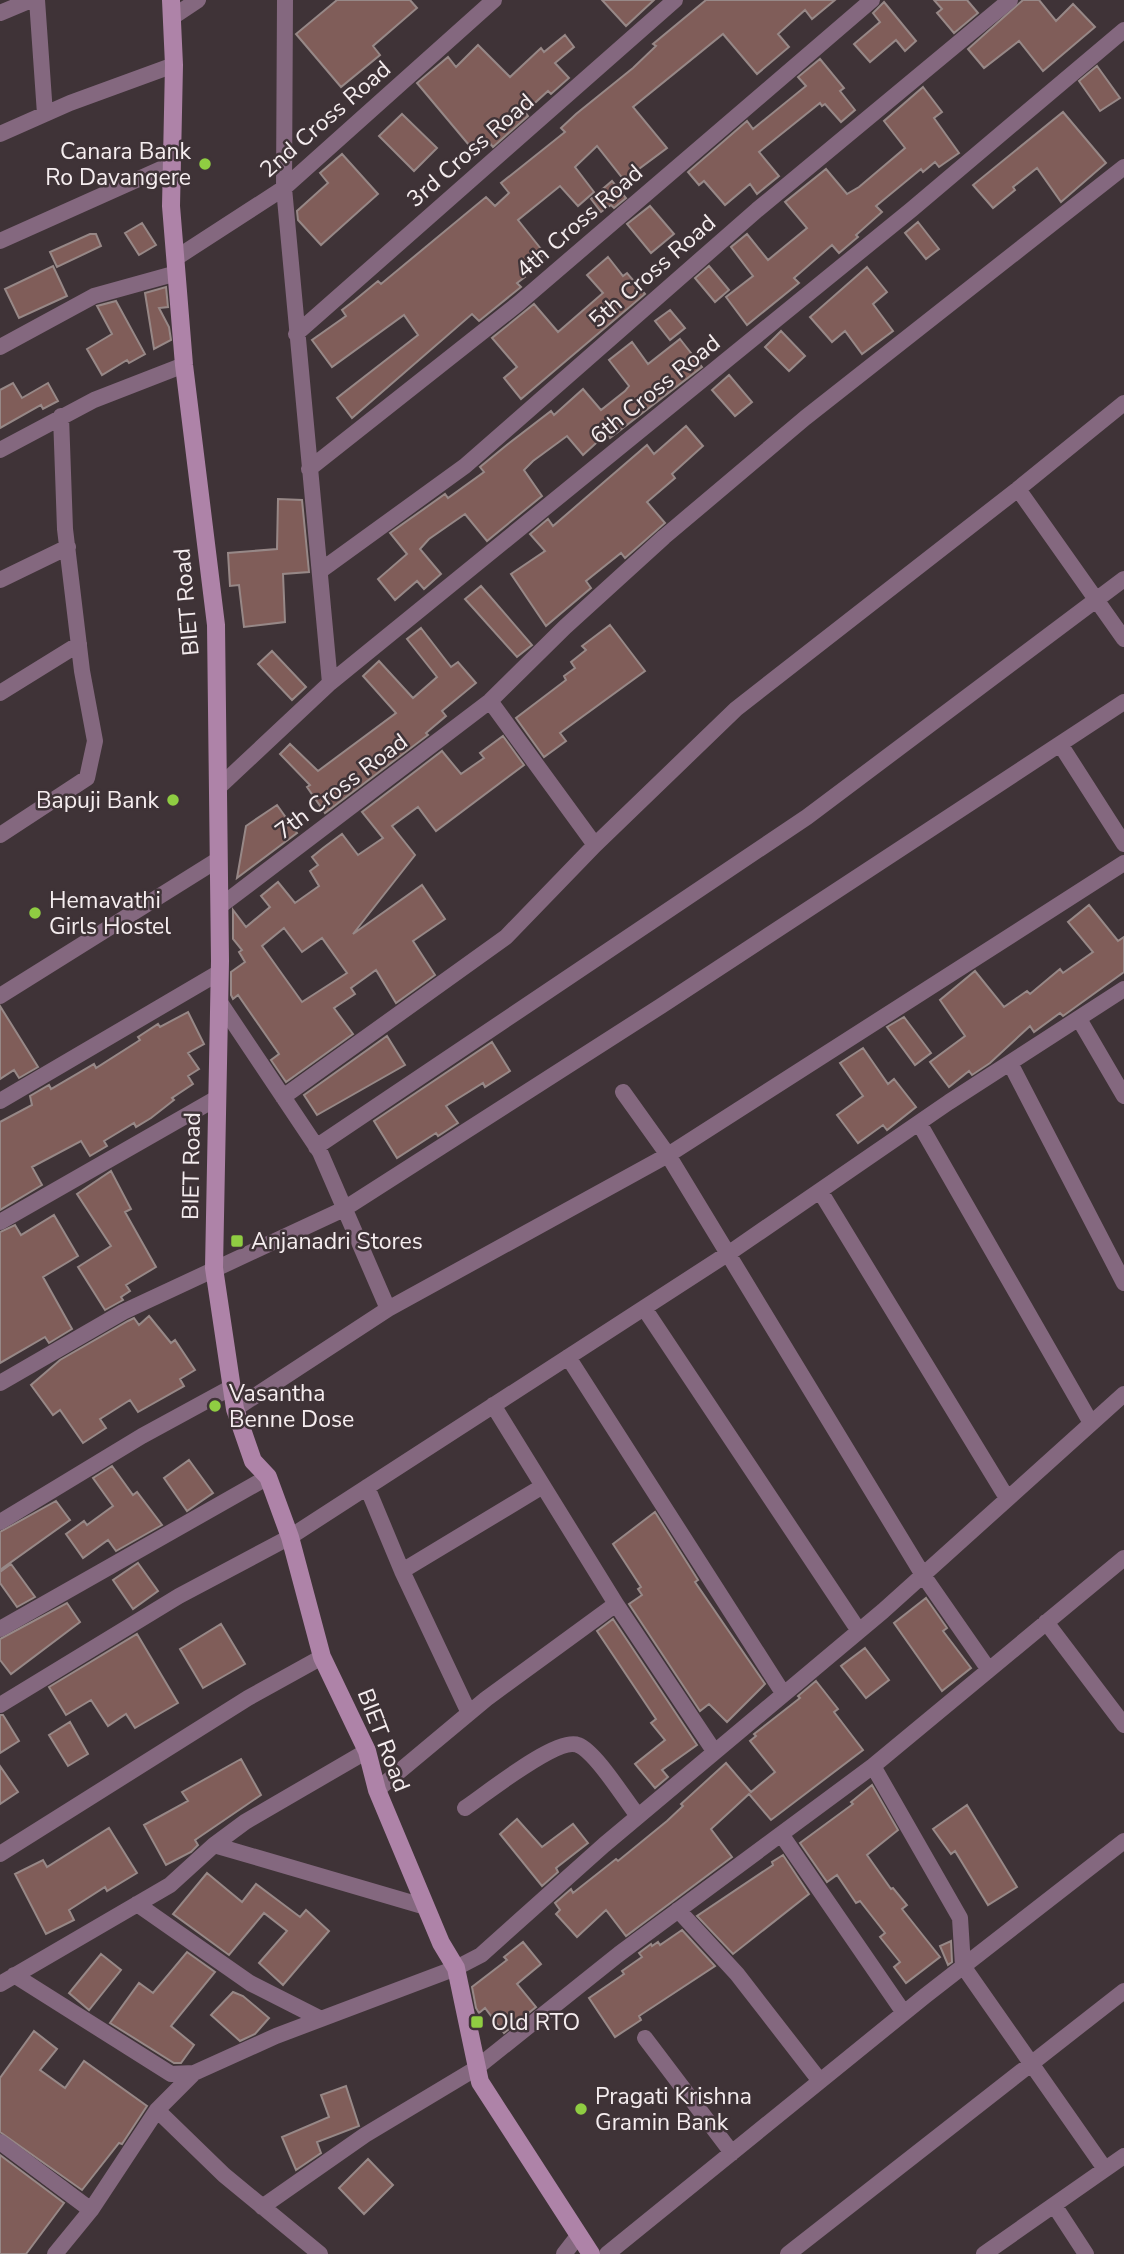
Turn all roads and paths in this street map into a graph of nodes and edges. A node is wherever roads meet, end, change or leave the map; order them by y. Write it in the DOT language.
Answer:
graph roads {
  1 [pos="31,0"];
  2 [pos="37,0"];
  3 [pos="198,0"];
  4 [pos="285,0"];
  5 [pos="494,0"];
  6 [pos="675,0"];
  7 [pos="873,0"];
  8 [pos="1010,0"];
  9 [pos="171,9"];
  10 [pos="0,13"];
  11 [pos="1124,30"];
  12 [pos="174,65"];
  13 [pos="45,114"];
  14 [pos="0,134"];
  15 [pos="172,164"];
  16 [pos="1124,167"];
  17 [pos="284,188"];
  18 [pos="0,241"];
  19 [pos="176,265"];
  20 [pos="296,334"];
  21 [pos="0,346"];
  22 [pos="184,365"];
  23 [pos="1124,403"];
  24 [pos="61,416"];
  25 [pos="0,450"];
  26 [pos="309,470"];
  27 [pos="1018,489"];
  28 [pos="68,547"];
  29 [pos="320,571"];
  30 [pos="0,579"];
  31 [pos="1124,579"];
  32 [pos="1096,600"];
  33 [pos="1124,639"];
  34 [pos="79,644"];
  35 [pos="330,683"];
  36 [pos="0,692"];
  37 [pos="490,701"];
  38 [pos="1124,702"];
  39 [pos="1060,744"];
  40 [pos="218,788"];
  41 [pos="0,835"];
  42 [pos="1124,844"];
  43 [pos="595,845"];
  44 [pos="219,859"];
  45 [pos="1124,863"];
  46 [pos="219,907"];
  47 [pos="220,972"];
  48 [pos="1124,989"];
  49 [pos="0,996"];
  50 [pos="219,1001"];
  51 [pos="1079,1018"];
  52 [pos="1010,1063"];
  53 [pos="623,1092"];
  54 [pos="1124,1096"];
  55 [pos="283,1097"];
  56 [pos="217,1098"];
  57 [pos="0,1101"];
  58 [pos="919,1123"];
  59 [pos="316,1147"];
  60 [pos="668,1154"];
  61 [pos="820,1191"];
  62 [pos="344,1209"];
  63 [pos="0,1222"];
  64 [pos="727,1254"];
  65 [pos="214,1268"];
  66 [pos="1124,1283"];
  67 [pos="644,1308"];
  68 [pos="388,1309"];
  69 [pos="569,1357"];
  70 [pos="0,1383"];
  71 [pos="232,1387"];
  72 [pos="1124,1394"];
  73 [pos="493,1405"];
  74 [pos="235,1409"];
  75 [pos="1091,1423"];
  76 [pos="268,1477"];
  77 [pos="543,1486"];
  78 [pos="367,1487"];
  79 [pos="1007,1498"];
  80 [pos="0,1522"];
  81 [pos="290,1537"];
  82 [pos="1124,1558"];
  83 [pos="402,1571"];
  84 [pos="923,1575"];
  85 [pos="615,1604"];
  86 [pos="1046,1622"];
  87 [pos="0,1629"];
  88 [pos="859,1631"];
  89 [pos="322,1657"];
  90 [pos="989,1670"];
  91 [pos="783,1693"];
  92 [pos="0,1705"];
  93 [pos="469,1713"];
  94 [pos="1124,1725"];
  95 [pos="367,1751"];
  96 [pos="714,1751"];
  97 [pos="873,1766"];
  98 [pos="377,1790"];
  99 [pos="466,1808"];
  100 [pos="638,1816"];
  101 [pos="781,1834"];
  102 [pos="1124,1841"];
  103 [pos="214,1845"];
  104 [pos="0,1854"];
  105 [pos="137,1904"];
  106 [pos="426,1907"];
  107 [pos="678,1910"];
  108 [pos="963,1966"];
  109 [pos="456,1968"];
  110 [pos="15,1975"];
  111 [pos="0,1984"];
  112 [pos="1124,1991"];
  113 [pos="904,2013"];
  114 [pos="321,2019"];
  115 [pos="645,2038"];
  116 [pos="1031,2065"];
  117 [pos="475,2069"];
  118 [pos="194,2073"];
  119 [pos="820,2081"];
  120 [pos="158,2110"];
  121 [pos="0,2142"];
  122 [pos="732,2153"];
  123 [pos="1124,2156"];
  124 [pos="1105,2169"];
  125 [pos="1054,2205"];
  126 [pos="262,2207"];
  127 [pos="91,2210"];
  128 [pos="579,2236"];
  129 [pos="55,2254"];
  130 [pos="320,2254"];
  131 [pos="564,2254"];
  132 [pos="591,2254"];
  133 [pos="607,2254"];
  134 [pos="788,2254"];
  135 [pos="984,2254"];
  136 [pos="1086,2254"];
  1 -- 10 [label="street"];
  2 -- 13 [label="street"];
  3 -- 9 [label="street"];
  4 -- 17 [label="street"];
  5 -- 17 [label="street, 2nd Cross Road"];
  6 -- 20 [label="street, 3rd Cross Road"];
  7 -- 26 [label="street, 4th Cross Road"];
  8 -- 29 [label="street, 5th Cross Road"];
  9 -- 12 [label="street, BIET Road"];
  11 -- 35 [label="street, 6th Cross Road"];
  12 -- 13 [label="street"];
  12 -- 15 [label="street, BIET Road"];
  13 -- 14 [label="street"];
  15 -- 18 [label="street"];
  15 -- 19 [label="street, BIET Road"];
  16 -- 37 [label="street, 7th Cross Road"];
  17 -- 19 [label="street, 2nd Cross Road"];
  17 -- 20 [label="street"];
  19 -- 21 [label="street, 2nd Cross Road"];
  19 -- 22 [label="street, BIET Road"];
  20 -- 26 [label="street"];
  22 -- 24 [label="street"];
  22 -- 40 [label="street, BIET Road"];
  23 -- 27 [label="street"];
  24 -- 25 [label="street"];
  24 -- 28 [label="street"];
  26 -- 29 [label="street"];
  27 -- 32 [label="street"];
  27 -- 43 [label="street"];
  28 -- 30 [label="street"];
  28 -- 34 [label="street"];
  29 -- 35 [label="street"];
  31 -- 32 [label="street"];
  32 -- 33 [label="street"];
  32 -- 59 [label="street"];
  34 -- 36 [label="street"];
  34 -- 41 [label="street"];
  35 -- 40 [label="street, 6th Cross Road"];
  37 -- 43 [label="street"];
  37 -- 46 [label="street, 7th Cross Road"];
  38 -- 39 [label="street"];
  39 -- 42 [label="street"];
  39 -- 62 [label="street"];
  40 -- 44 [label="street, BIET Road"];
  43 -- 55 [label="street"];
  44 -- 46 [label="street, BIET Road"];
  44 -- 49 [label="street"];
  45 -- 60 [label="street"];
  46 -- 47 [label="street, BIET Road"];
  47 -- 50 [label="street, BIET Road"];
  47 -- 57 [label="street"];
  48 -- 51 [label="street"];
  50 -- 55 [label="street"];
  50 -- 56 [label="street, BIET Road"];
  51 -- 52 [label="street"];
  51 -- 54 [label="street"];
  52 -- 58 [label="street"];
  52 -- 66 [label="street"];
  53 -- 60 [label="street"];
  55 -- 59 [label="street"];
  56 -- 63 [label="street"];
  56 -- 65 [label="street, BIET Road"];
  58 -- 61 [label="street"];
  58 -- 75 [label="street"];
  59 -- 62 [label="street"];
  60 -- 64 [label="street"];
  60 -- 68 [label="street"];
  61 -- 64 [label="street"];
  61 -- 79 [label="street"];
  62 -- 65 [label="street"];
  62 -- 68 [label="street"];
  64 -- 67 [label="street"];
  64 -- 84 [label="street"];
  65 -- 70 [label="street"];
  65 -- 71 [label="street, BIET Road"];
  67 -- 69 [label="street"];
  67 -- 88 [label="street"];
  68 -- 74 [label="street"];
  69 -- 73 [label="street"];
  69 -- 91 [label="street"];
  71 -- 74 [label="street, BIET Road"];
  71 -- 80 [label="street"];
  72 -- 75 [label="street"];
  73 -- 77 [label="street"];
  73 -- 78 [label="street"];
  74 -- 76 [label="street, BIET Road"];
  75 -- 79 [label="street"];
  76 -- 81 [label="street, BIET Road"];
  76 -- 87 [label="street"];
  77 -- 83 [label="street"];
  77 -- 85 [label="street"];
  78 -- 81 [label="street"];
  78 -- 83 [label="street"];
  79 -- 84 [label="street"];
  81 -- 89 [label="street, BIET Road"];
  81 -- 92 [label="street"];
  82 -- 86 [label="street"];
  83 -- 93 [label="street"];
  84 -- 88 [label="street"];
  84 -- 90 [label="street"];
  85 -- 93 [label="street"];
  85 -- 96 [label="street"];
  86 -- 90 [label="street"];
  86 -- 94 [label="street"];
  88 -- 91 [label="street"];
  89 -- 95 [label="street, BIET Road"];
  89 -- 104 [label="street"];
  90 -- 97 [label="street"];
  91 -- 96 [label="street"];
  93 -- 98 [label="street"];
  95 -- 98 [label="street, BIET Road"];
  95 -- 103 [label="street"];
  96 -- 100 [label="street"];
  97 -- 101 [label="street"];
  97 -- 108 [label="street"];
  98 -- 106 [label="street, BIET Road"];
  99 -- 100 [label="street"];
  100 -- 109 [label="street"];
  101 -- 107 [label="street"];
  101 -- 113 [label="street"];
  102 -- 108 [label="street"];
  103 -- 105 [label="street"];
  103 -- 106 [label="street"];
  105 -- 110 [label="street"];
  105 -- 114 [label="street"];
  106 -- 109 [label="street, BIET Road"];
  107 -- 117 [label="street"];
  107 -- 119 [label="street"];
  108 -- 113 [label="street"];
  108 -- 116 [label="street"];
  109 -- 114 [label="street"];
  109 -- 117 [label="street, BIET Road"];
  110 -- 111 [label="street"];
  110 -- 118 [label="street"];
  112 -- 116 [label="street"];
  113 -- 119 [label="street"];
  114 -- 118 [label="street"];
  115 -- 122 [label="street"];
  116 -- 124 [label="street"];
  116 -- 134 [label="street"];
  117 -- 126 [label="street"];
  117 -- 128 [label="street, BIET Road"];
  118 -- 120 [label="street"];
  119 -- 122 [label="street"];
  120 -- 126 [label="street"];
  120 -- 127 [label="street"];
  121 -- 127 [label="street"];
  122 -- 133 [label="street"];
  123 -- 124 [label="street"];
  124 -- 125 [label="street"];
  125 -- 135 [label="street"];
  125 -- 136 [label="street"];
  126 -- 130 [label="street"];
  127 -- 129 [label="street"];
  128 -- 131 [label="street"];
  128 -- 132 [label="street, BIET Road"];
}
